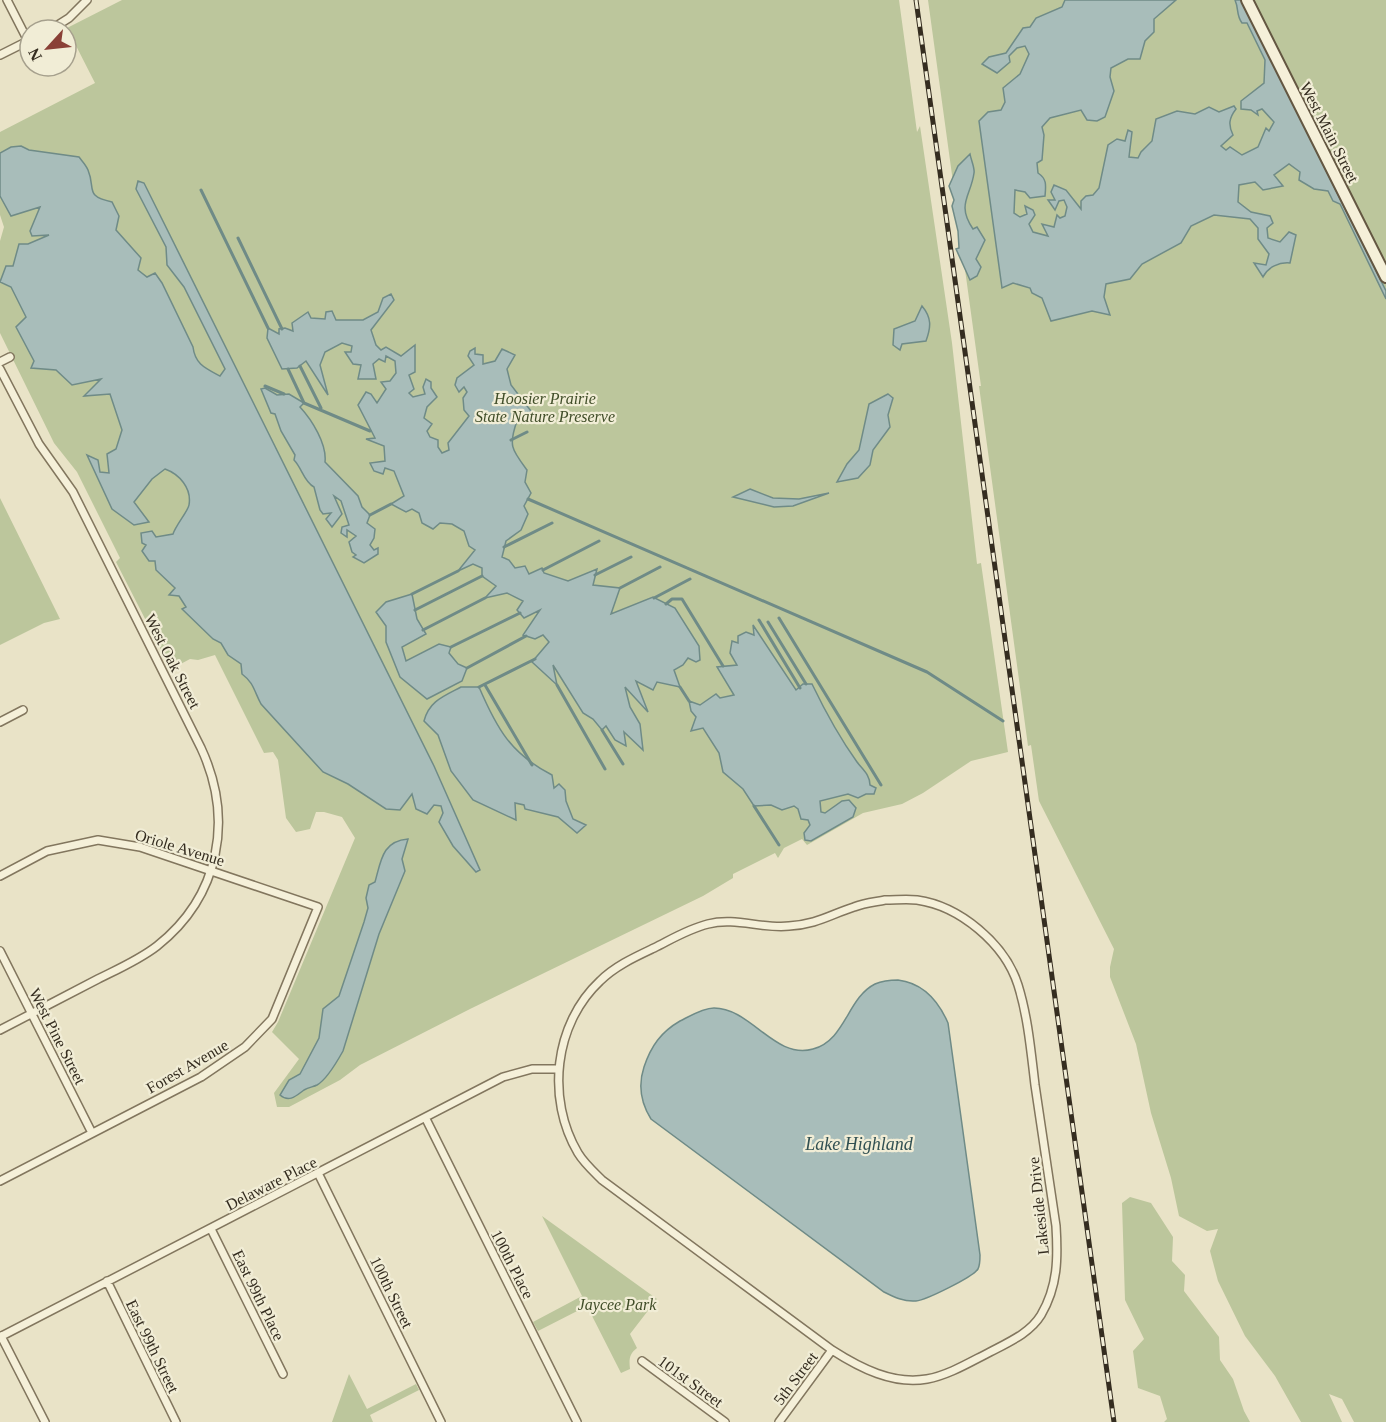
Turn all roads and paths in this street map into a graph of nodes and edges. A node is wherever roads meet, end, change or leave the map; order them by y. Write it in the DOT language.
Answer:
graph roads {
  1 [pos="7,0"];
  2 [pos="87,0"];
  3 [pos="1247,0"];
  4 [pos="69,18"];
  5 [pos="18,20"];
  6 [pos="18,46"];
  7 [pos="0,55"];
  8 [pos="1386,277"];
  9 [pos="10,357"];
  10 [pos="0,362"];
  11 [pos="0,369"];
  12 [pos="23,710"];
  13 [pos="0,722"];
  14 [pos="211,871"];
  15 [pos="0,876"];
  16 [pos="318,907"];
  17 [pos="0,951"];
  18 [pos="32,1014"];
  19 [pos="0,1030"];
  20 [pos="558,1069"];
  21 [pos="426,1119"];
  22 [pos="92,1133"];
  23 [pos="318,1173"];
  24 [pos="0,1181"];
  25 [pos="212,1229"];
  26 [pos="107,1281"];
  27 [pos="1,1336"];
  28 [pos="832,1350"];
  29 [pos="642,1361"];
  30 [pos="283,1374"];
  31 [pos="45,1422"];
  32 [pos="176,1422"];
  33 [pos="441,1422"];
  34 [pos="577,1422"];
  35 [pos="725,1422"];
  36 [pos="779,1422"];
  1 -- 5 [label="street"];
  2 -- 4 [label="street"];
  3 -- 8 [label="street, West Main Street"];
  6 -- 7 [label="street"];
  9 -- 10 [label="street"];
  11 -- 14 [label="street, West Oak Street"];
  12 -- 13 [label="street"];
  14 -- 15 [label="street, Oriole Avenue"];
  14 -- 16 [label="street, Oriole Avenue"];
  14 -- 18 [label="street, West Oak Street"];
  16 -- 22 [label="street, Forest Avenue"];
  17 -- 18 [label="street, West Pine Street"];
  18 -- 19 [label="street, West Oak Street"];
  18 -- 22 [label="street, West Pine Street"];
  20 -- 21 [label="street, Delaware Place"];
  20 -- 28 [label="street, Lakeside Drive"];
  20 -- 28 [label="street, Lakeside Drive"];
  21 -- 23 [label="street, Delaware Place"];
  21 -- 34 [label="street, 100th Place"];
  22 -- 24 [label="street, Forest Avenue"];
  23 -- 25 [label="street, Delaware Place"];
  23 -- 33 [label="street, 100th Street"];
  25 -- 26 [label="street, Delaware Place"];
  25 -- 30 [label="street, East 99th Place"];
  26 -- 27 [label="street, Delaware Place"];
  26 -- 32 [label="street, East 99th Street"];
  27 -- 31 [label="street"];
  28 -- 36 [label="street, 5th Street"];
  29 -- 35 [label="street, 101st Street"];
}
